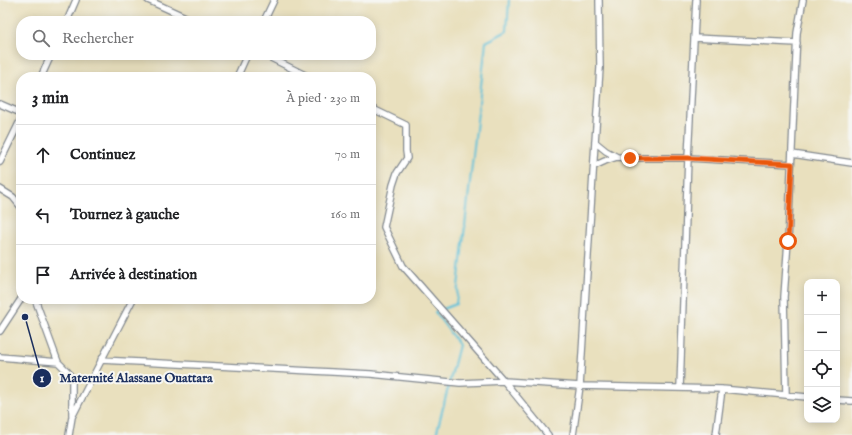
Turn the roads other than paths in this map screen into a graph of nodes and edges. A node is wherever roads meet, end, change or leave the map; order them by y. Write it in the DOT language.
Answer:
graph roads {
  1 [pos="76,0"];
  2 [pos="148,0"];
  3 [pos="274,0"];
  4 [pos="599,0"];
  5 [pos="696,0"];
  6 [pos="803,0"];
  7 [pos="68,16"];
  8 [pos="183,16"];
  9 [pos="266,16"];
  10 [pos="694,38"];
  11 [pos="797,43"];
  12 [pos="49,60"];
  13 [pos="246,60"];
  14 [pos="275,60"];
  15 [pos="43,72"];
  16 [pos="240,72"];
  17 [pos="299,72"];
  18 [pos="0,104"];
  19 [pos="376,110"];
  20 [pos="16,111"];
  21 [pos="16,129"];
  22 [pos="595,142"];
  23 [pos="792,154"];
  24 [pos="617,157"];
  25 [pos="688,158"];
  26 [pos="0,162"];
  27 [pos="852,163"];
  28 [pos="792,164"];
  29 [pos="594,166"];
  30 [pos="0,189"];
  31 [pos="16,201"];
  32 [pos="19,304"];
  33 [pos="37,304"];
  34 [pos="130,304"];
  35 [pos="0,331"];
  36 [pos="0,357"];
  37 [pos="101,360"];
  38 [pos="58,362"];
  39 [pos="504,381"];
  40 [pos="580,386"];
  41 [pos="680,388"];
  42 [pos="722,389"];
  43 [pos="786,395"];
  44 [pos="804,397"];
  45 [pos="840,400"];
  46 [pos="852,401"];
  47 [pos="72,417"];
  48 [pos="69,435"];
  49 [pos="548,435"];
  50 [pos="573,435"];
  51 [pos="716,435"];
  1 -- 7 [label="street"];
  2 -- 8 [label="street"];
  3 -- 9 [label="street"];
  4 -- 22 [label="street"];
  5 -- 10 [label="street"];
  6 -- 11 [label="street"];
  10 -- 11 [label="street"];
  10 -- 25 [label="street"];
  11 -- 23 [label="street"];
  12 -- 15 [label="street"];
  13 -- 16 [label="street"];
  14 -- 17 [label="street"];
  18 -- 20 [label="street"];
  19 -- 39 [label="street"];
  21 -- 26 [label="street"];
  22 -- 24 [label="street"];
  22 -- 29 [label="street"];
  23 -- 27 [label="street"];
  23 -- 28 [label="street"];
  24 -- 25 [label="street"];
  24 -- 29 [label="street"];
  25 -- 28 [label="street"];
  25 -- 41 [label="street"];
  28 -- 43 [label="street"];
  29 -- 40 [label="street"];
  30 -- 31 [label="street"];
  32 -- 35 [label="street"];
  33 -- 38 [label="street"];
  34 -- 37 [label="street"];
  36 -- 38 [label="street"];
  37 -- 39 [label="street"];
  37 -- 47 [label="street"];
  38 -- 47 [label="street"];
  39 -- 40 [label="street"];
  39 -- 49 [label="street"];
  40 -- 41 [label="street"];
  40 -- 50 [label="street"];
  41 -- 42 [label="street"];
  42 -- 43 [label="street"];
  42 -- 51 [label="street"];
  43 -- 44 [label="street"];
  45 -- 46 [label="street"];
  47 -- 48 [label="street"];
}
